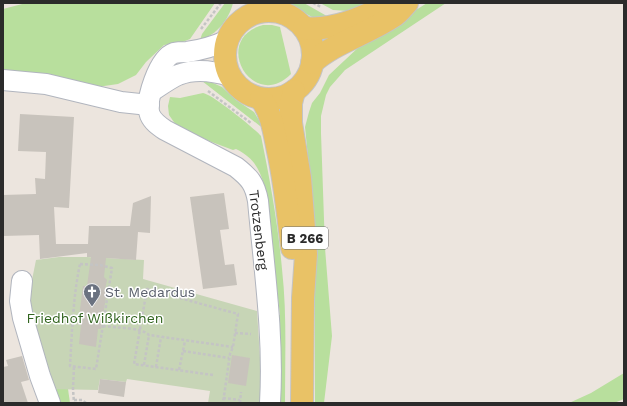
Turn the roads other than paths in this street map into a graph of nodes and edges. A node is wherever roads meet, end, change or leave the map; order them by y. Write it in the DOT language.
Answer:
graph roads {
  1 [pos="395,3"];
  2 [pos="407,3"];
  3 [pos="271,7"];
  4 [pos="243,11"];
  5 [pos="304,28"];
  6 [pos="228,40"];
  7 [pos="312,64"];
  8 [pos="230,76"];
  9 [pos="3,80"];
  10 [pos="294,91"];
  11 [pos="150,98"];
  12 [pos="261,98"];
  13 [pos="22,281"];
  14 [pos="303,298"];
  15 [pos="50,403"];
  16 [pos="270,403"];
  17 [pos="302,403"];
  1 -- 5 [label="main road"];
  2 -- 7 [label="main road"];
  3 -- 4 [label="main road"];
  3 -- 5 [label="main road"];
  4 -- 6 [label="main road"];
  5 -- 7 [label="main road"];
  6 -- 8 [label="main road"];
  6 -- 11 [label="street"];
  7 -- 10 [label="main road"];
  8 -- 11 [label="street"];
  8 -- 12 [label="main road"];
  9 -- 11 [label="street"];
  10 -- 12 [label="main road"];
  10 -- 14 [label="main road, B 266"];
  11 -- 16 [label="street, Trotzenberg"];
  12 -- 14 [label="main road, B 266"];
  13 -- 15 [label="street"];
  14 -- 17 [label="main road, B 266"];
}
